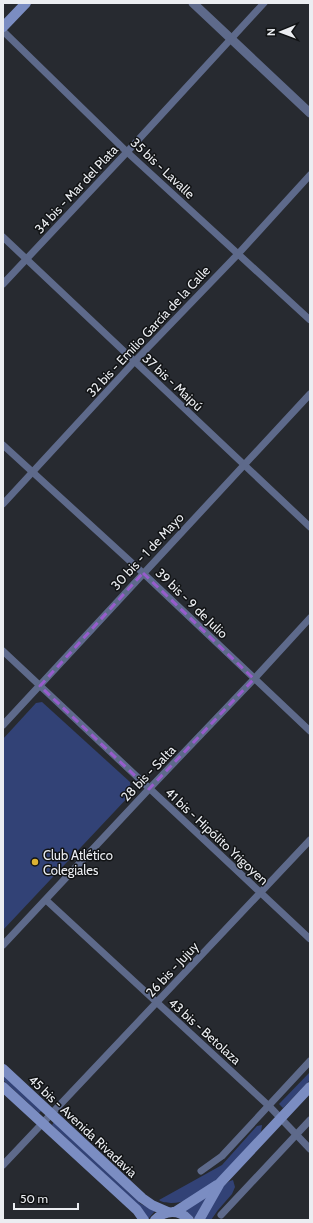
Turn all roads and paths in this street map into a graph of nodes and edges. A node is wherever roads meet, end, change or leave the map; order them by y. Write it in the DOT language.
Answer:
graph roads {
  1 [pos="26,3"];
  2 [pos="193,3"];
  3 [pos="264,3"];
  4 [pos="3,28"];
  5 [pos="3,31"];
  6 [pos="231,39"];
  7 [pos="310,114"];
  8 [pos="127,152"];
  9 [pos="310,175"];
  10 [pos="3,237"];
  11 [pos="238,254"];
  12 [pos="26,260"];
  13 [pos="3,284"];
  14 [pos="310,320"];
  15 [pos="134,362"];
  16 [pos="310,394"];
  17 [pos="3,445"];
  18 [pos="244,465"];
  19 [pos="33,473"];
  20 [pos="3,504"];
  21 [pos="310,527"];
  22 [pos="143,573"];
  23 [pos="310,618"];
  24 [pos="3,651"];
  25 [pos="254,679"];
  26 [pos="40,686"];
  27 [pos="3,725"];
  28 [pos="310,731"];
  29 [pos="149,789"];
  30 [pos="310,840"];
  31 [pos="260,893"];
  32 [pos="46,900"];
  33 [pos="310,939"];
  34 [pos="3,946"];
  35 [pos="156,1002"];
  36 [pos="310,1061"];
  37 [pos="3,1069"];
  38 [pos="3,1087"];
  39 [pos="310,1087"];
  40 [pos="269,1106"];
  41 [pos="51,1114"];
  42 [pos="281,1118"];
  43 [pos="310,1120"];
  44 [pos="43,1124"];
  45 [pos="296,1135"];
  46 [pos="310,1149"];
  47 [pos="3,1165"];
  48 [pos="201,1171"];
  49 [pos="220,1183"];
  50 [pos="171,1212"];
  51 [pos="221,1215"];
  52 [pos="144,1220"];
  53 [pos="155,1220"];
  54 [pos="189,1220"];
  55 [pos="199,1220"];
  1 -- 4 [label="main road"];
  2 -- 6 [label="street"];
  3 -- 6 [label="street, 34 bis - Mar del Plata"];
  5 -- 8 [label="street, 35 bis - Lavalle"];
  6 -- 7 [label="street"];
  6 -- 8 [label="street, 34 bis - Mar del Plata"];
  8 -- 11 [label="street, 35 bis - Lavalle"];
  8 -- 12 [label="street, 34 bis - Mar del Plata"];
  9 -- 11 [label="street, 32 bis - Emilio García de la Calle"];
  10 -- 12 [label="street, 37 bis - Maipú"];
  11 -- 14 [label="street, 35 bis - Lavalle"];
  11 -- 15 [label="street, 32 bis - Emilio García de la Calle"];
  12 -- 13 [label="street, 34 bis - Mar del Plata"];
  12 -- 15 [label="street, 37 bis - Maipú"];
  15 -- 18 [label="street, 37 bis - Maipú"];
  15 -- 19 [label="street, 32 bis - Emilio García de la Calle"];
  16 -- 18 [label="street, 30 bis - 1 de Mayo"];
  17 -- 19 [label="street, 39 bis - 9 de Julio"];
  18 -- 21 [label="street, 37 bis - Maipú"];
  18 -- 22 [label="street, 30 bis - 1 de Mayo"];
  19 -- 20 [label="street, 32 bis - Emilio García de la Calle"];
  19 -- 22 [label="street, 39 bis - 9 de Julio"];
  22 -- 25 [label="street, 39 bis - 9 de Julio"];
  22 -- 26 [label="street, 30 bis - 1 de Mayo"];
  23 -- 25 [label="street, 28 bis - Salta"];
  24 -- 26 [label="street, 41 bis - Hipólito Yrigoyen"];
  25 -- 28 [label="street, 39 bis - 9 de Julio"];
  25 -- 29 [label="street, 28 bis - Salta"];
  26 -- 27 [label="street, 30 bis - 1 de Mayo"];
  26 -- 29 [label="street, 41 bis - Hipólito Yrigoyen"];
  29 -- 31 [label="street, 41 bis - Hipólito Yrigoyen"];
  29 -- 32 [label="street, 28 bis - Salta"];
  30 -- 31 [label="street, 26 bis - Jujuy"];
  31 -- 33 [label="street, 41 bis - Hipólito Yrigoyen"];
  31 -- 35 [label="street, 26 bis - Jujuy"];
  32 -- 34 [label="street, 28 bis - Salta"];
  32 -- 35 [label="street, 43 bis - Betolaza"];
  35 -- 40 [label="street, 43 bis - Betolaza"];
  35 -- 41 [label="street, 26 bis - Jujuy"];
  36 -- 40 [label="street"];
  37 -- 41 [label="main road, 45 bis - Avenida Rivadavia"];
  38 -- 44 [label="main road, 45 bis - Avenida Rivadavia"];
  39 -- 42 [label="main road"];
  40 -- 42 [label="street, 43 bis - Betolaza"];
  40 -- 48 [label="street"];
  41 -- 44 [label="street, 26 bis - Jujuy"];
  41 -- 50 [label="main road, 45 bis - Avenida Rivadavia"];
  42 -- 45 [label="street, 43 bis - Betolaza"];
  42 -- 49 [label="main road"];
  43 -- 45 [label="street"];
  44 -- 47 [label="street, 26 bis - Jujuy"];
  44 -- 52 [label="main road, 45 bis - Avenida Rivadavia"];
  45 -- 46 [label="street, 43 bis - Betolaza"];
  45 -- 51 [label="street"];
  49 -- 50 [label="main road"];
  49 -- 55 [label="main road"];
  50 -- 53 [label="main road"];
  50 -- 54 [label="main road, 45 bis - Avenida Rivadavia"];
}
